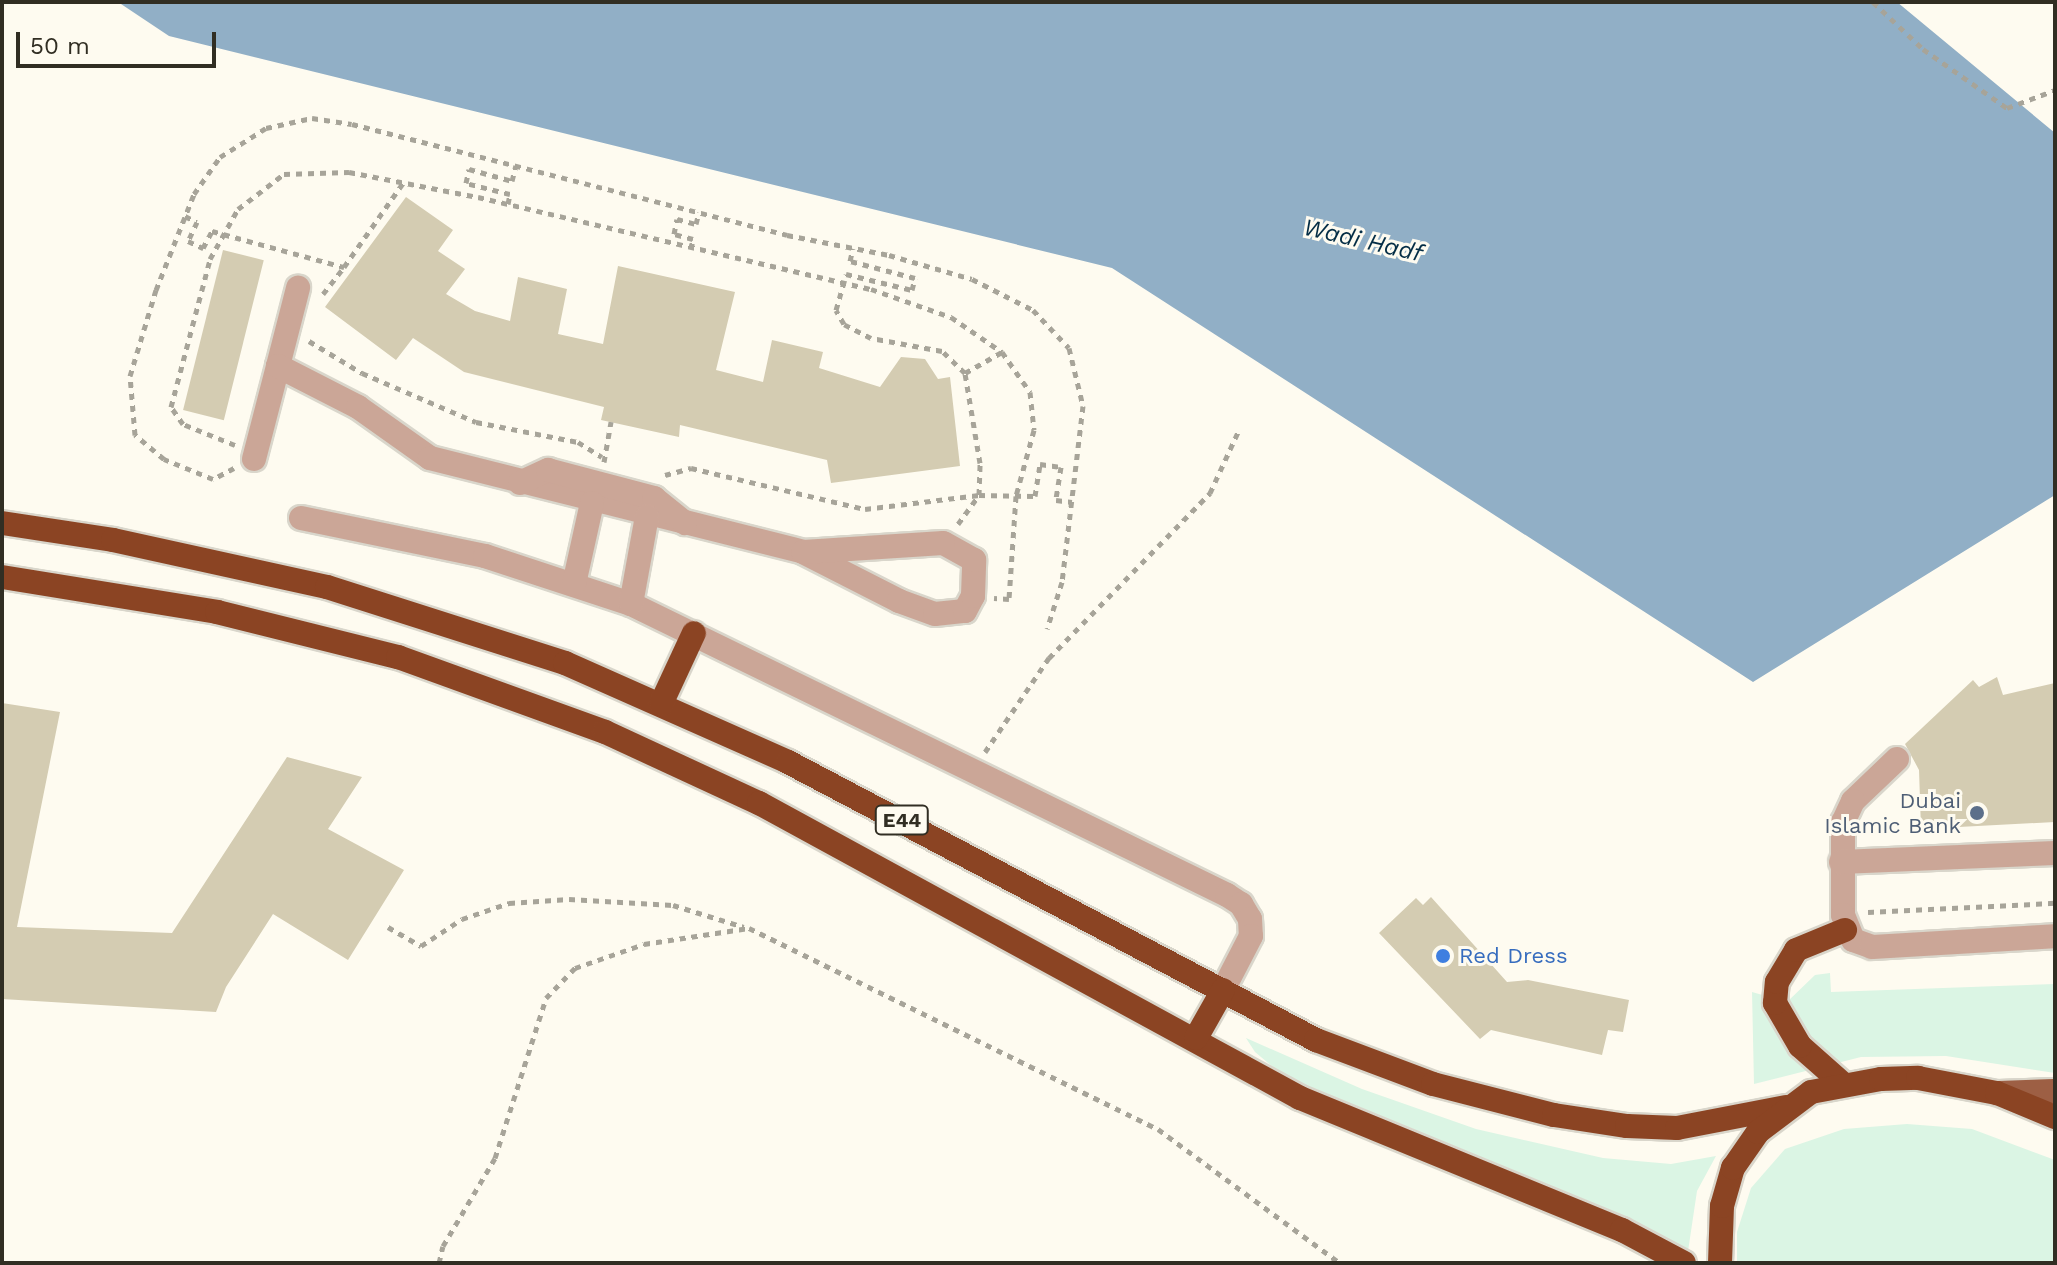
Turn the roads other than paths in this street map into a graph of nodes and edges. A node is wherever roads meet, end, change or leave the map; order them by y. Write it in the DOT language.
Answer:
graph roads {
  1 [pos="298,288"];
  2 [pos="278,366"];
  3 [pos="254,459"];
  4 [pos="599,482"];
  5 [pos="647,516"];
  6 [pos="301,518"];
  7 [pos="2,523"];
  8 [pos="687,525"];
  9 [pos="803,552"];
  10 [pos="2,577"];
  11 [pos="574,584"];
  12 [pos="631,604"];
  13 [pos="694,633"];
  14 [pos="661,704"];
  15 [pos="1897,759"];
  16 [pos="2055,853"];
  17 [pos="1841,862"];
  18 [pos="2055,936"];
  19 [pos="1853,937"];
  20 [pos="1223,990"];
  21 [pos="1196,1038"];
  22 [pos="1843,1084"];
  23 [pos="2055,1091"];
  24 [pos="1997,1093"];
  25 [pos="1786,1107"];
  26 [pos="2055,1117"];
  27 [pos="1684,1263"];
  28 [pos="1720,1263"];
  1 -- 2 [label="lane"];
  2 -- 3 [label="lane"];
  2 -- 4 [label="lane"];
  4 -- 5 [label="lane"];
  4 -- 8 [label="lane"];
  4 -- 11 [label="lane"];
  5 -- 8 [label="lane"];
  5 -- 12 [label="lane"];
  6 -- 11 [label="lane"];
  7 -- 14 [label="highway, E44"];
  8 -- 9 [label="lane"];
  9 -- 9 [label="lane"];
  10 -- 21 [label="highway, E44"];
  11 -- 12 [label="lane"];
  12 -- 13 [label="lane"];
  13 -- 14 [label="highway"];
  13 -- 20 [label="lane"];
  14 -- 20 [label="highway, E44"];
  15 -- 17 [label="lane"];
  16 -- 17 [label="lane"];
  17 -- 19 [label="lane"];
  18 -- 19 [label="lane"];
  19 -- 22 [label="highway"];
  20 -- 21 [label="highway"];
  20 -- 25 [label="highway, E44"];
  21 -- 27 [label="highway, E44"];
  22 -- 24 [label="highway"];
  22 -- 25 [label="highway"];
  23 -- 24 [label="main road"];
  24 -- 26 [label="highway"];
  25 -- 28 [label="highway"];
}
